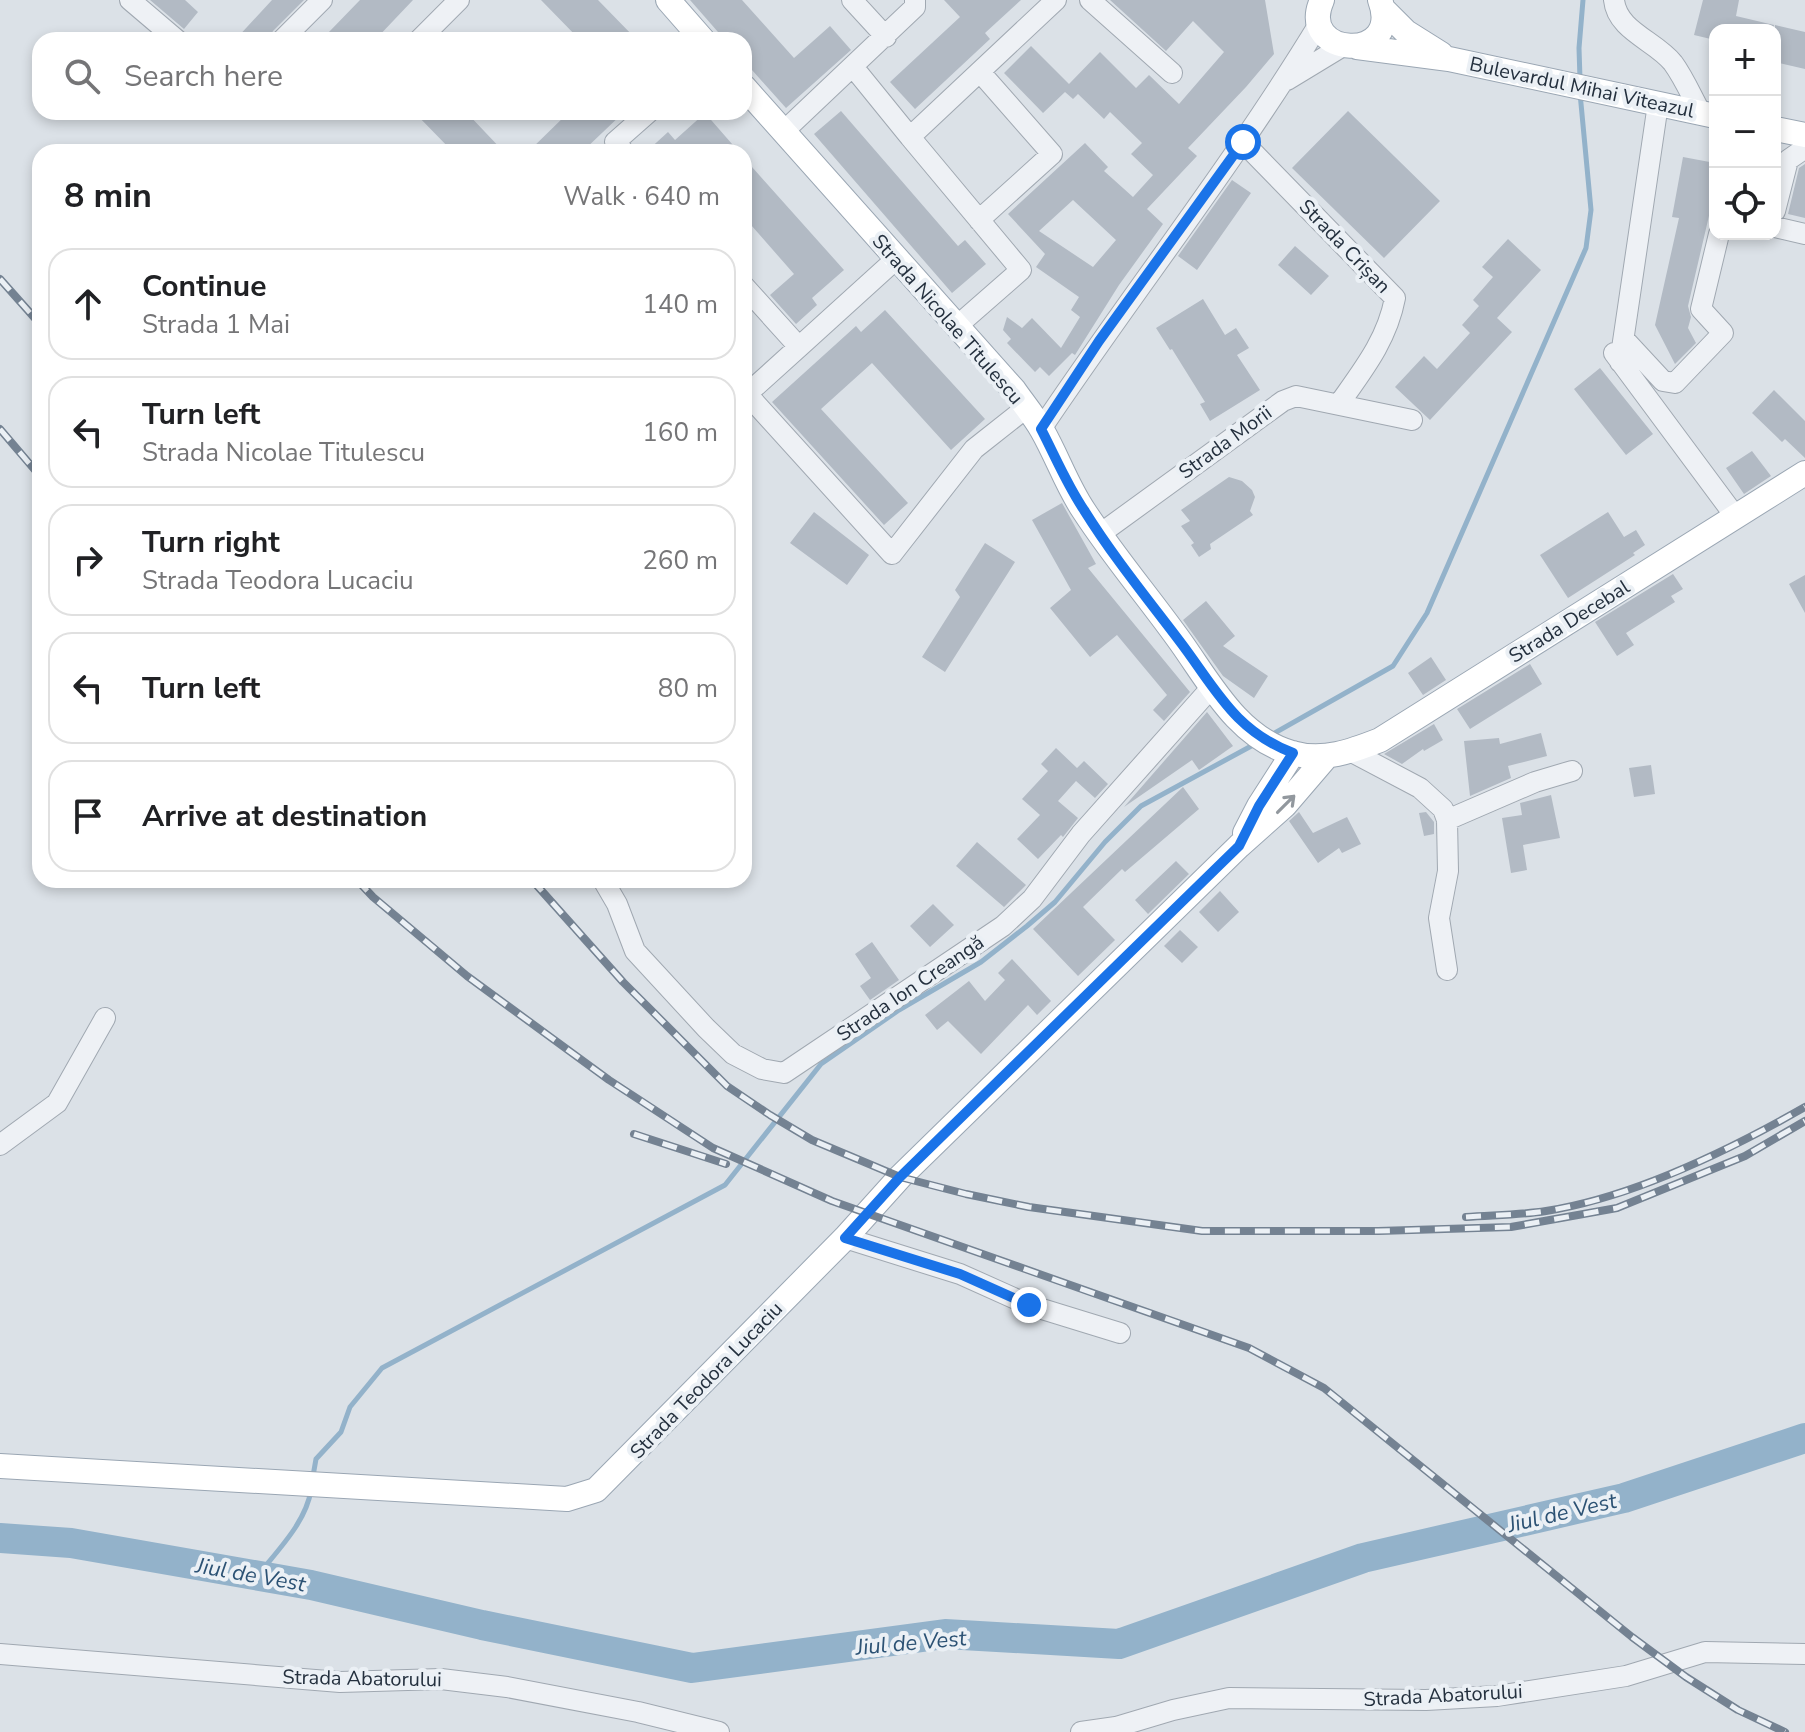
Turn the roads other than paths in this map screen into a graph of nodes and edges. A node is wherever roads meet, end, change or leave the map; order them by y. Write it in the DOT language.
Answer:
graph roads {
  1 [pos="130,0"];
  2 [pos="322,0"];
  3 [pos="459,0"];
  4 [pos="668,0"];
  5 [pos="852,0"];
  6 [pos="915,0"];
  7 [pos="1056,0"];
  8 [pos="1090,0"];
  9 [pos="1614,0"];
  10 [pos="1382,4"];
  11 [pos="1319,7"];
  12 [pos="168,32"];
  13 [pos="290,32"];
  14 [pos="427,32"];
  15 [pos="696,32"];
  16 [pos="886,37"];
  17 [pos="1350,47"];
  18 [pos="1449,59"];
  19 [pos="854,68"];
  20 [pos="980,72"];
  21 [pos="1172,73"];
  22 [pos="1284,82"];
  23 [pos="752,96"];
  24 [pos="1658,104"];
  25 [pos="1708,115"];
  26 [pos="640,120"];
  27 [pos="1781,131"];
  28 [pos="783,132"];
  29 [pos="910,137"];
  30 [pos="1805,138"];
  31 [pos="1243,142"];
  32 [pos="617,144"];
  33 [pos="1781,187"];
  34 [pos="979,220"];
  35 [pos="1781,228"];
  36 [pos="1805,234"];
  37 [pos="1718,240"];
  38 [pos="896,259"];
  39 [pos="752,295"];
  40 [pos="957,326"];
  41 [pos="799,347"];
  42 [pos="1619,352"];
  43 [pos="752,389"];
  44 [pos="752,400"];
  45 [pos="1339,404"];
  46 [pos="1026,408"];
  47 [pos="1412,420"];
  48 [pos="1041,429"];
  49 [pos="1805,473"];
  50 [pos="1735,516"];
  51 [pos="1100,534"];
  52 [pos="1211,688"];
  53 [pos="1293,753"];
  54 [pos="1339,754"];
  55 [pos="1572,771"];
  56 [pos="1447,820"];
  57 [pos="1239,846"];
  58 [pos="608,888"];
  59 [pos="1447,970"];
  60 [pos="105,1018"];
  61 [pos="0,1145"];
  62 [pos="845,1238"];
  63 [pos="1120,1333"];
  64 [pos="0,1466"];
  65 [pos="0,1654"];
  66 [pos="1805,1654"];
  67 [pos="719,1732"];
  68 [pos="1081,1732"];
  1 -- 12 [label="street"];
  2 -- 13 [label="street"];
  3 -- 14 [label="street"];
  4 -- 15 [label="main road"];
  5 -- 16 [label="street"];
  6 -- 16 [label="street"];
  7 -- 20 [label="street"];
  8 -- 21 [label="street"];
  9 -- 25 [label="street"];
  10 -- 17 [label="main road"];
  10 -- 18 [label="main road, Bulevardul Mihai Viteazul"];
  11 -- 17 [label="main road"];
  11 -- 22 [label="street"];
  16 -- 19 [label="street"];
  17 -- 18 [label="main road, Bulevardul Mihai Viteazul"];
  17 -- 22 [label="street"];
  18 -- 24 [label="main road, Bulevardul Mihai Viteazul"];
  19 -- 28 [label="street"];
  19 -- 29 [label="street"];
  20 -- 29 [label="street"];
  20 -- 34 [label="street"];
  22 -- 31 [label="street"];
  23 -- 28 [label="main road, Strada Nicolae Titulescu"];
  24 -- 25 [label="main road, Bulevardul Mihai Viteazul"];
  24 -- 42 [label="street"];
  26 -- 32 [label="street"];
  27 -- 30 [label="main road"];
  28 -- 38 [label="main road, Strada Nicolae Titulescu"];
  29 -- 34 [label="street"];
  30 -- 33 [label="street"];
  31 -- 45 [label="street, Strada Crișan"];
  31 -- 48 [label="street"];
  34 -- 40 [label="street"];
  35 -- 36 [label="street"];
  37 -- 42 [label="street"];
  38 -- 40 [label="main road, Strada Nicolae Titulescu"];
  38 -- 41 [label="street"];
  39 -- 41 [label="street"];
  40 -- 46 [label="main road, Strada Nicolae Titulescu"];
  41 -- 43 [label="street"];
  42 -- 50 [label="street"];
  44 -- 46 [label="street"];
  45 -- 47 [label="street, Strada Morii"];
  45 -- 51 [label="street, Strada Morii"];
  46 -- 48 [label="main road, Strada Nicolae Titulescu"];
  48 -- 51 [label="main road, Strada Nicolae Titulescu"];
  49 -- 50 [label="main road, Strada Decebal"];
  50 -- 54 [label="main road, Strada Decebal"];
  51 -- 52 [label="main road, Strada Nicolae Titulescu"];
  52 -- 53 [label="main road, Strada Nicolae Titulescu"];
  52 -- 58 [label="street, Strada Ion Creangă"];
  53 -- 54 [label="main road, Strada Nicolae Titulescu"];
  53 -- 57 [label="main road, Strada Teodora Lucaciu"];
  54 -- 56 [label="street"];
  57 -- 54 [label="main road, Strada Teodora Lucaciu, one-way"];
  55 -- 56 [label="street"];
  56 -- 59 [label="street"];
  57 -- 62 [label="main road, Strada Teodora Lucaciu"];
  60 -- 61 [label="street"];
  62 -- 63 [label="street"];
  62 -- 64 [label="main road, Strada Teodora Lucaciu"];
  65 -- 67 [label="street, Strada Abatorului"];
  66 -- 68 [label="street, Strada Abatorului"];
}
